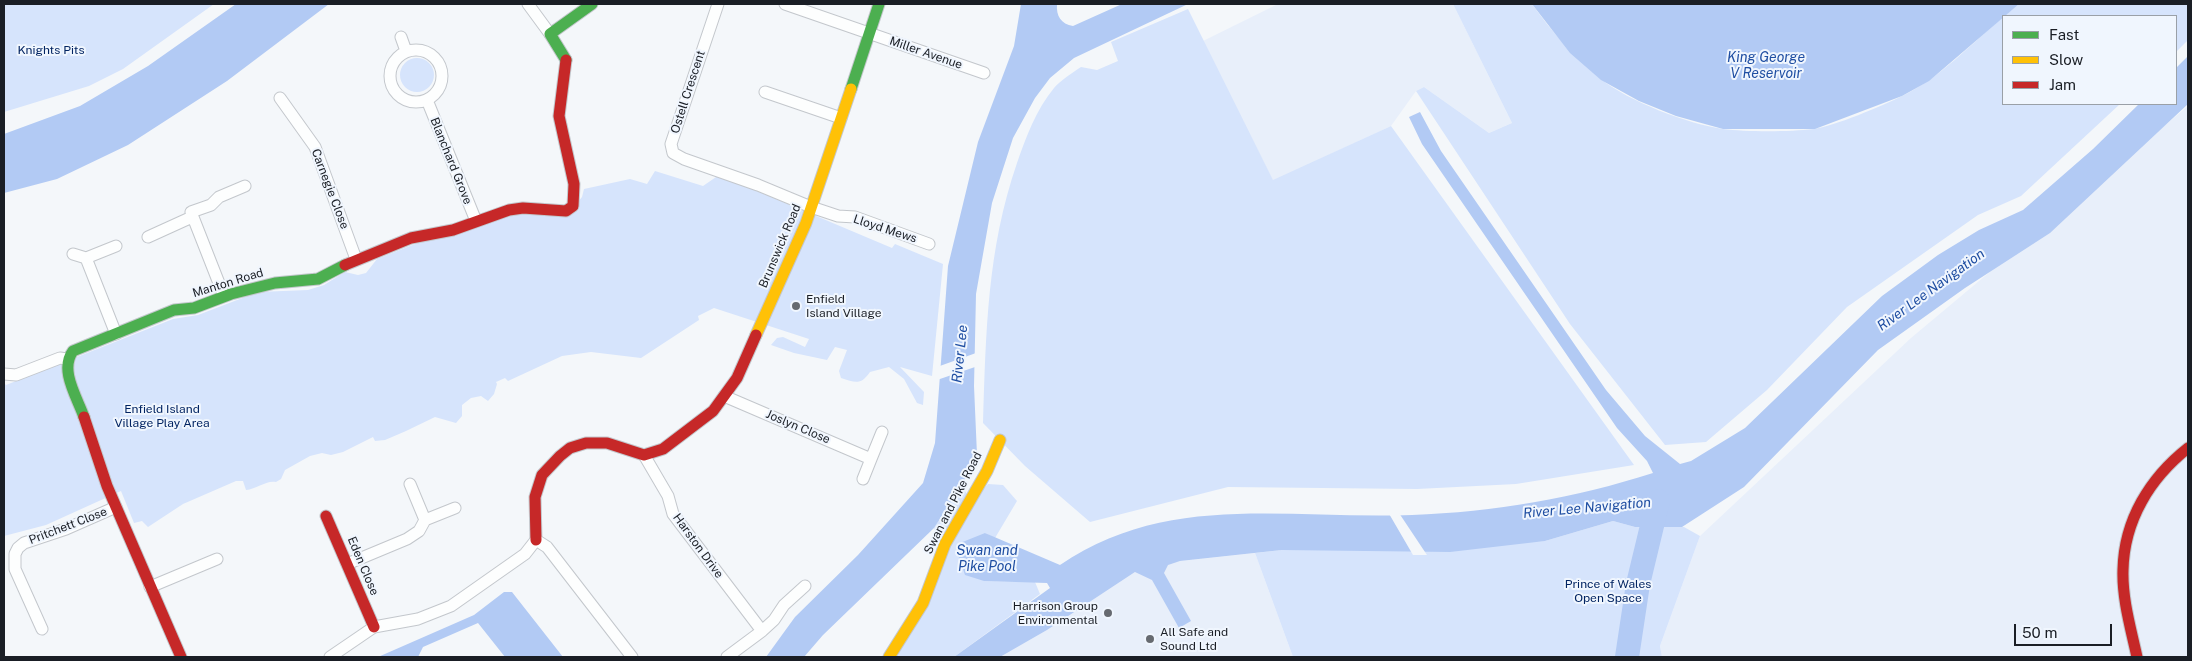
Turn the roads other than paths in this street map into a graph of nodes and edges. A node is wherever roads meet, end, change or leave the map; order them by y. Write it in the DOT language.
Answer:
graph roads {
  1 [pos="528,4"];
  2 [pos="592,4"];
  3 [pos="718,4"];
  4 [pos="785,4"];
  5 [pos="879,4"];
  6 [pos="869,33"];
  7 [pos="550,34"];
  8 [pos="401,37"];
  9 [pos="406,51"];
  10 [pos="984,73"];
  11 [pos="765,92"];
  12 [pos="280,98"];
  13 [pos="427,100"];
  14 [pos="841,118"];
  15 [pos="245,186"];
  16 [pos="811,207"];
  17 [pos="192,216"];
  18 [pos="476,222"];
  19 [pos="148,237"];
  20 [pos="929,244"];
  21 [pos="116,246"];
  22 [pos="73,254"];
  23 [pos="86,258"];
  24 [pos="356,259"];
  25 [pos="224,296"];
  26 [pos="116,334"];
  27 [pos="66,359"];
  28 [pos="4,374"];
  29 [pos="724,396"];
  30 [pos="882,432"];
  31 [pos="1000,440"];
  32 [pos="2188,448"];
  33 [pos="644,455"];
  34 [pos="871,459"];
  35 [pos="863,479"];
  36 [pos="410,484"];
  37 [pos="116,507"];
  38 [pos="455,508"];
  39 [pos="326,516"];
  40 [pos="425,520"];
  41 [pos="536,540"];
  42 [pos="217,559"];
  43 [pos="347,564"];
  44 [pos="805,586"];
  45 [pos="150,587"];
  46 [pos="374,627"];
  47 [pos="42,629"];
  48 [pos="762,631"];
  49 [pos="182,657"];
  50 [pos="330,657"];
  51 [pos="632,657"];
  52 [pos="727,657"];
  53 [pos="888,657"];
  54 [pos="2137,657"];
  1 -- 7 [label="street"];
  2 -- 7 [label="street"];
  3 -- 16 [label="street, Ostell Crescent"];
  4 -- 6 [label="street"];
  5 -- 6 [label="street, Brunswick Road"];
  6 -- 10 [label="street, Miller Avenue"];
  6 -- 14 [label="street, Brunswick Road"];
  7 -- 18 [label="street, Manton Road"];
  8 -- 9 [label="street"];
  9 -- 13 [label="street"];
  9 -- 13 [label="street"];
  11 -- 14 [label="street"];
  12 -- 24 [label="street, Carnegie Close"];
  13 -- 18 [label="street, Blanchard Grove"];
  14 -- 16 [label="street, Brunswick Road"];
  15 -- 17 [label="street"];
  16 -- 20 [label="street, Lloyd Mews"];
  16 -- 29 [label="street, Brunswick Road"];
  17 -- 19 [label="street"];
  17 -- 25 [label="street"];
  18 -- 24 [label="street, Manton Road"];
  21 -- 23 [label="street"];
  22 -- 23 [label="street"];
  23 -- 26 [label="street"];
  24 -- 25 [label="street, Manton Road"];
  25 -- 26 [label="street, Manton Road"];
  26 -- 27 [label="street, Manton Road"];
  27 -- 28 [label="street"];
  27 -- 37 [label="street"];
  29 -- 33 [label="street, Brunswick Road"];
  29 -- 34 [label="street, Joslyn Close"];
  30 -- 34 [label="street"];
  31 -- 53 [label="street, Swan and Pike Road"];
  32 -- 54 [label="street"];
  33 -- 41 [label="street"];
  33 -- 48 [label="street, Harston Drive"];
  34 -- 35 [label="street"];
  36 -- 40 [label="street"];
  37 -- 45 [label="street"];
  37 -- 47 [label="street, Pritchett Close"];
  38 -- 40 [label="street"];
  39 -- 43 [label="street, Eden Close"];
  40 -- 43 [label="street"];
  41 -- 46 [label="street"];
  41 -- 51 [label="street"];
  42 -- 45 [label="street"];
  43 -- 46 [label="street, Eden Close"];
  44 -- 48 [label="street"];
  45 -- 49 [label="street"];
  46 -- 50 [label="street"];
  48 -- 52 [label="street"];
}
